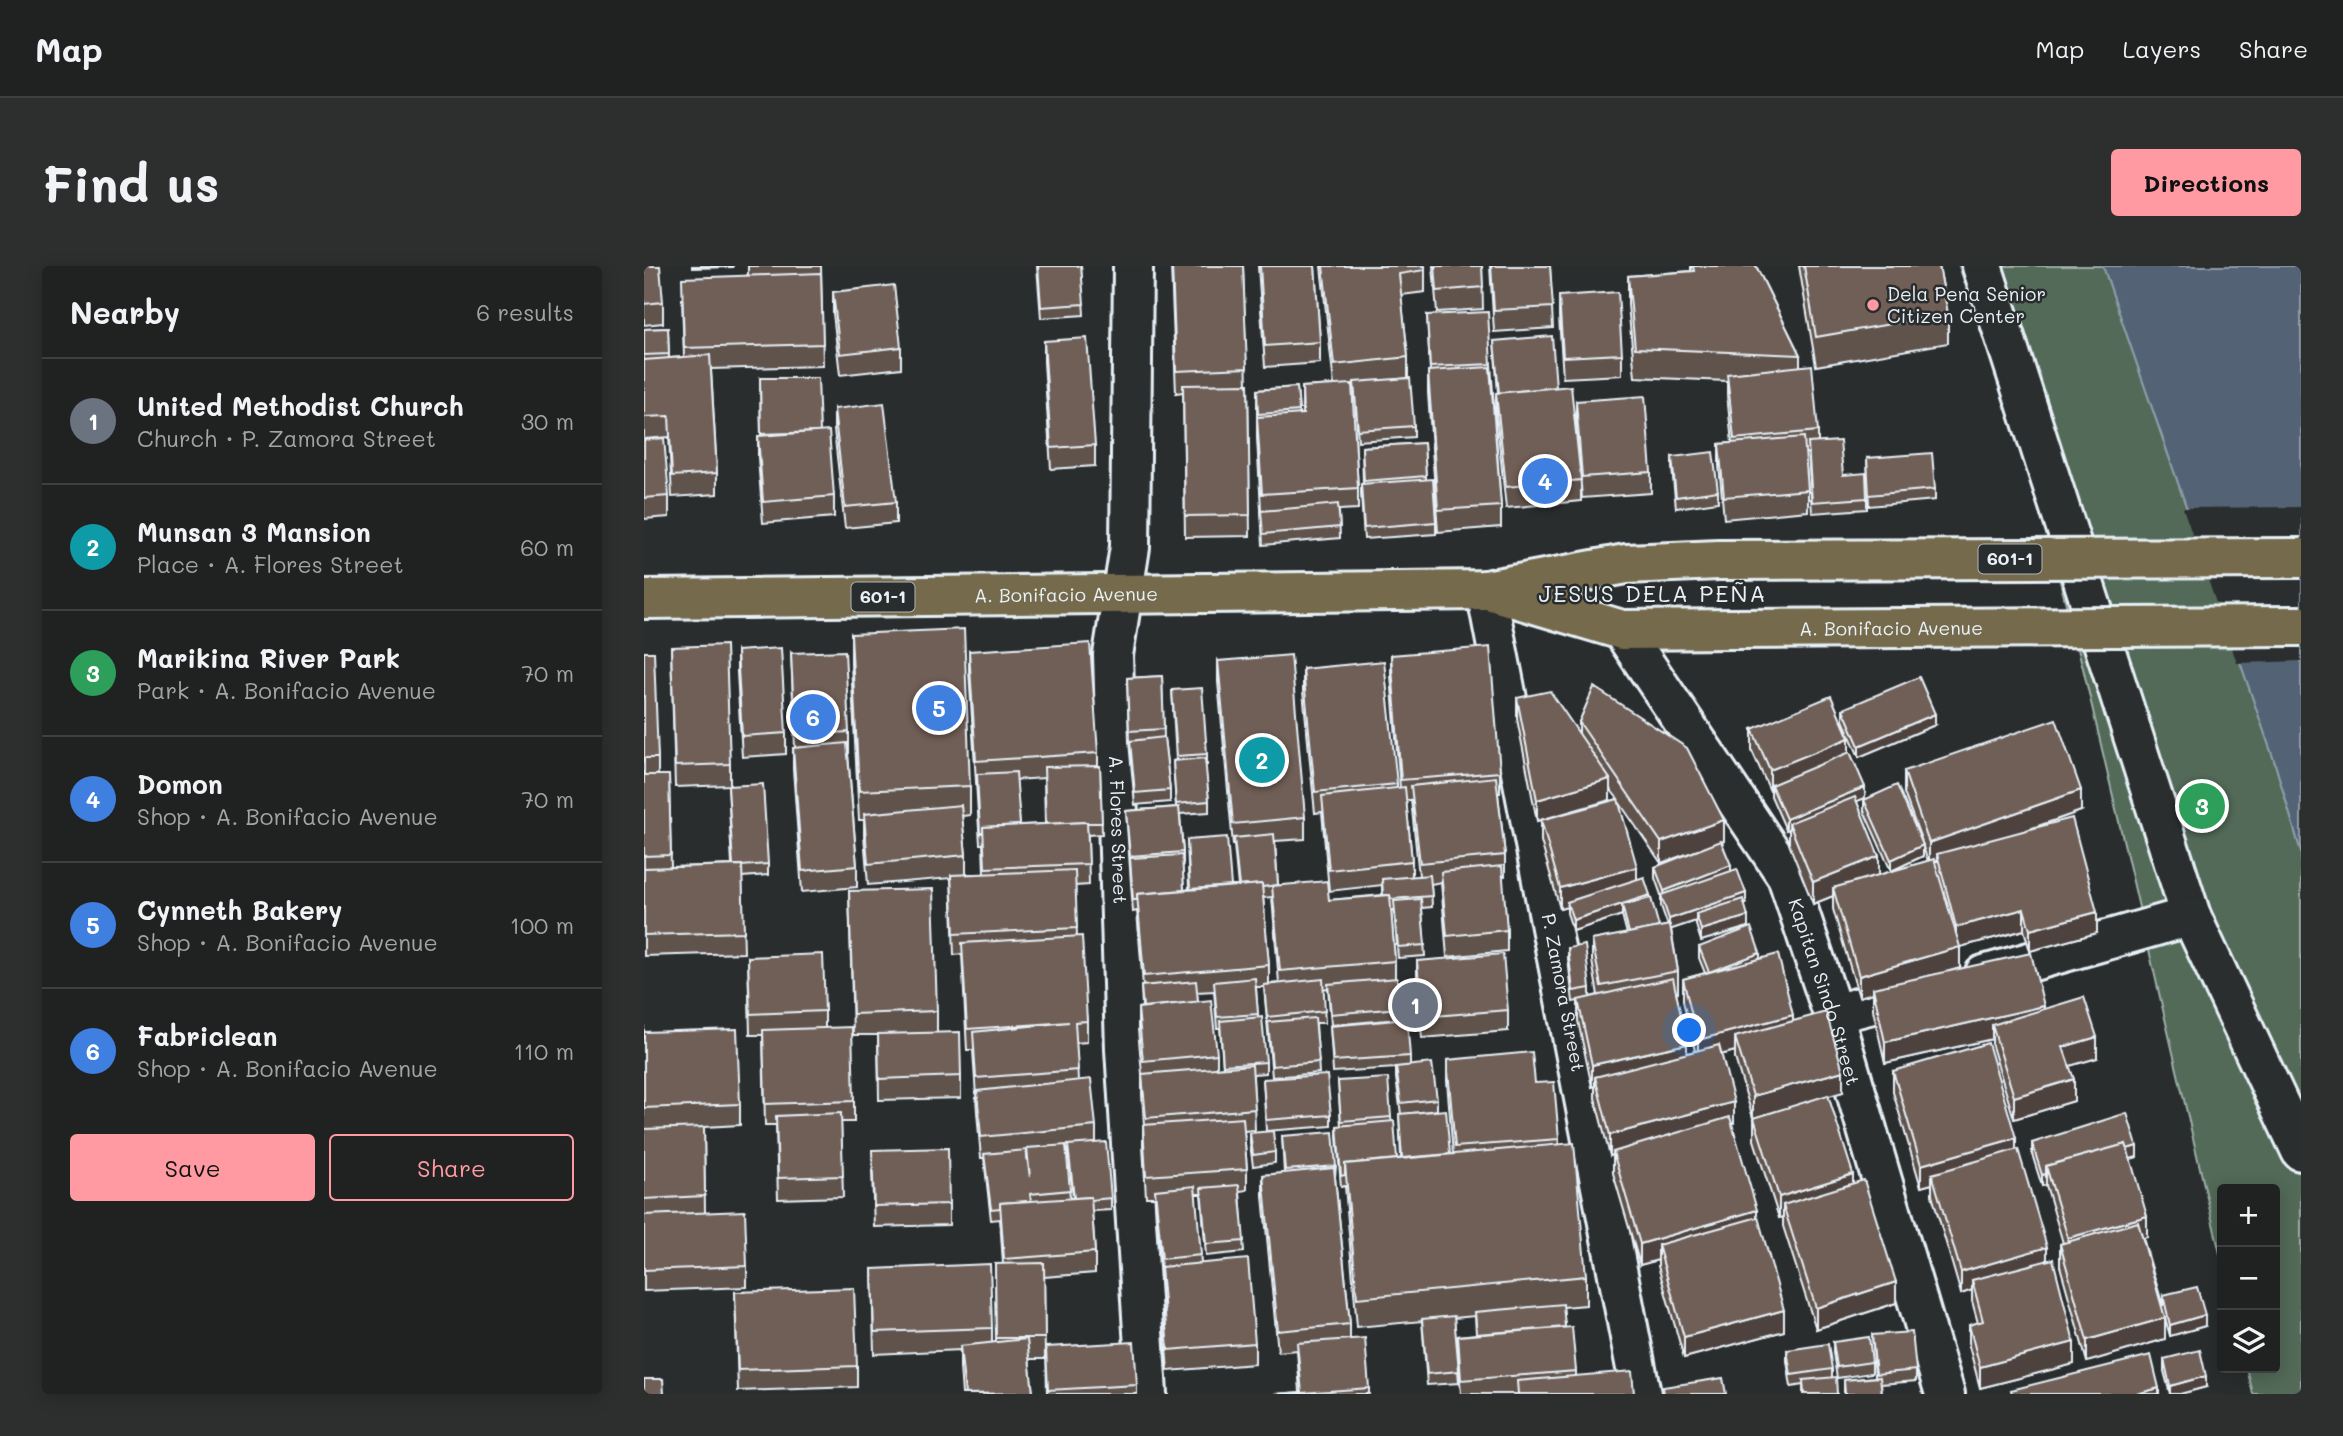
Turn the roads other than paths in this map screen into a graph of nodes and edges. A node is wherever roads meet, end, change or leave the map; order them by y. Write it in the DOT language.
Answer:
graph roads {
  1 [pos="1133,266"];
  2 [pos="1982,266"];
  3 [pos="2301,558"];
  4 [pos="1486,590"];
  5 [pos="1122,593"];
  6 [pos="644,599"];
  7 [pos="2301,626"];
  8 [pos="1622,631"];
  9 [pos="2191,916"];
  10 [pos="1833,1014"];
  11 [pos="2301,1151"];
  12 [pos="1147,1394"];
  13 [pos="1641,1394"];
  14 [pos="1945,1394"];
  1 -- 5 [label="street, A. Flores Street"];
  2 -- 9 [label="street"];
  3 -- 4 [label="main road, A. Bonifacio Avenue / 601-1, bridge"];
  4 -- 5 [label="main road, A. Bonifacio Avenue / 601-1"];
  4 -- 8 [label="main road, A. Bonifacio Avenue / 601-1"];
  4 -- 13 [label="street, P. Zamora Street"];
  5 -- 6 [label="main road, A. Bonifacio Avenue / 601-1"];
  5 -- 12 [label="street, A. Flores Street"];
  7 -- 8 [label="main road, A. Bonifacio Avenue / 601-1, bridge"];
  8 -- 10 [label="street, Kapitan Sindo Street"];
  9 -- 10 [label="street"];
  9 -- 11 [label="street"];
  10 -- 14 [label="street, Kapitan Sindo Street"];
}
